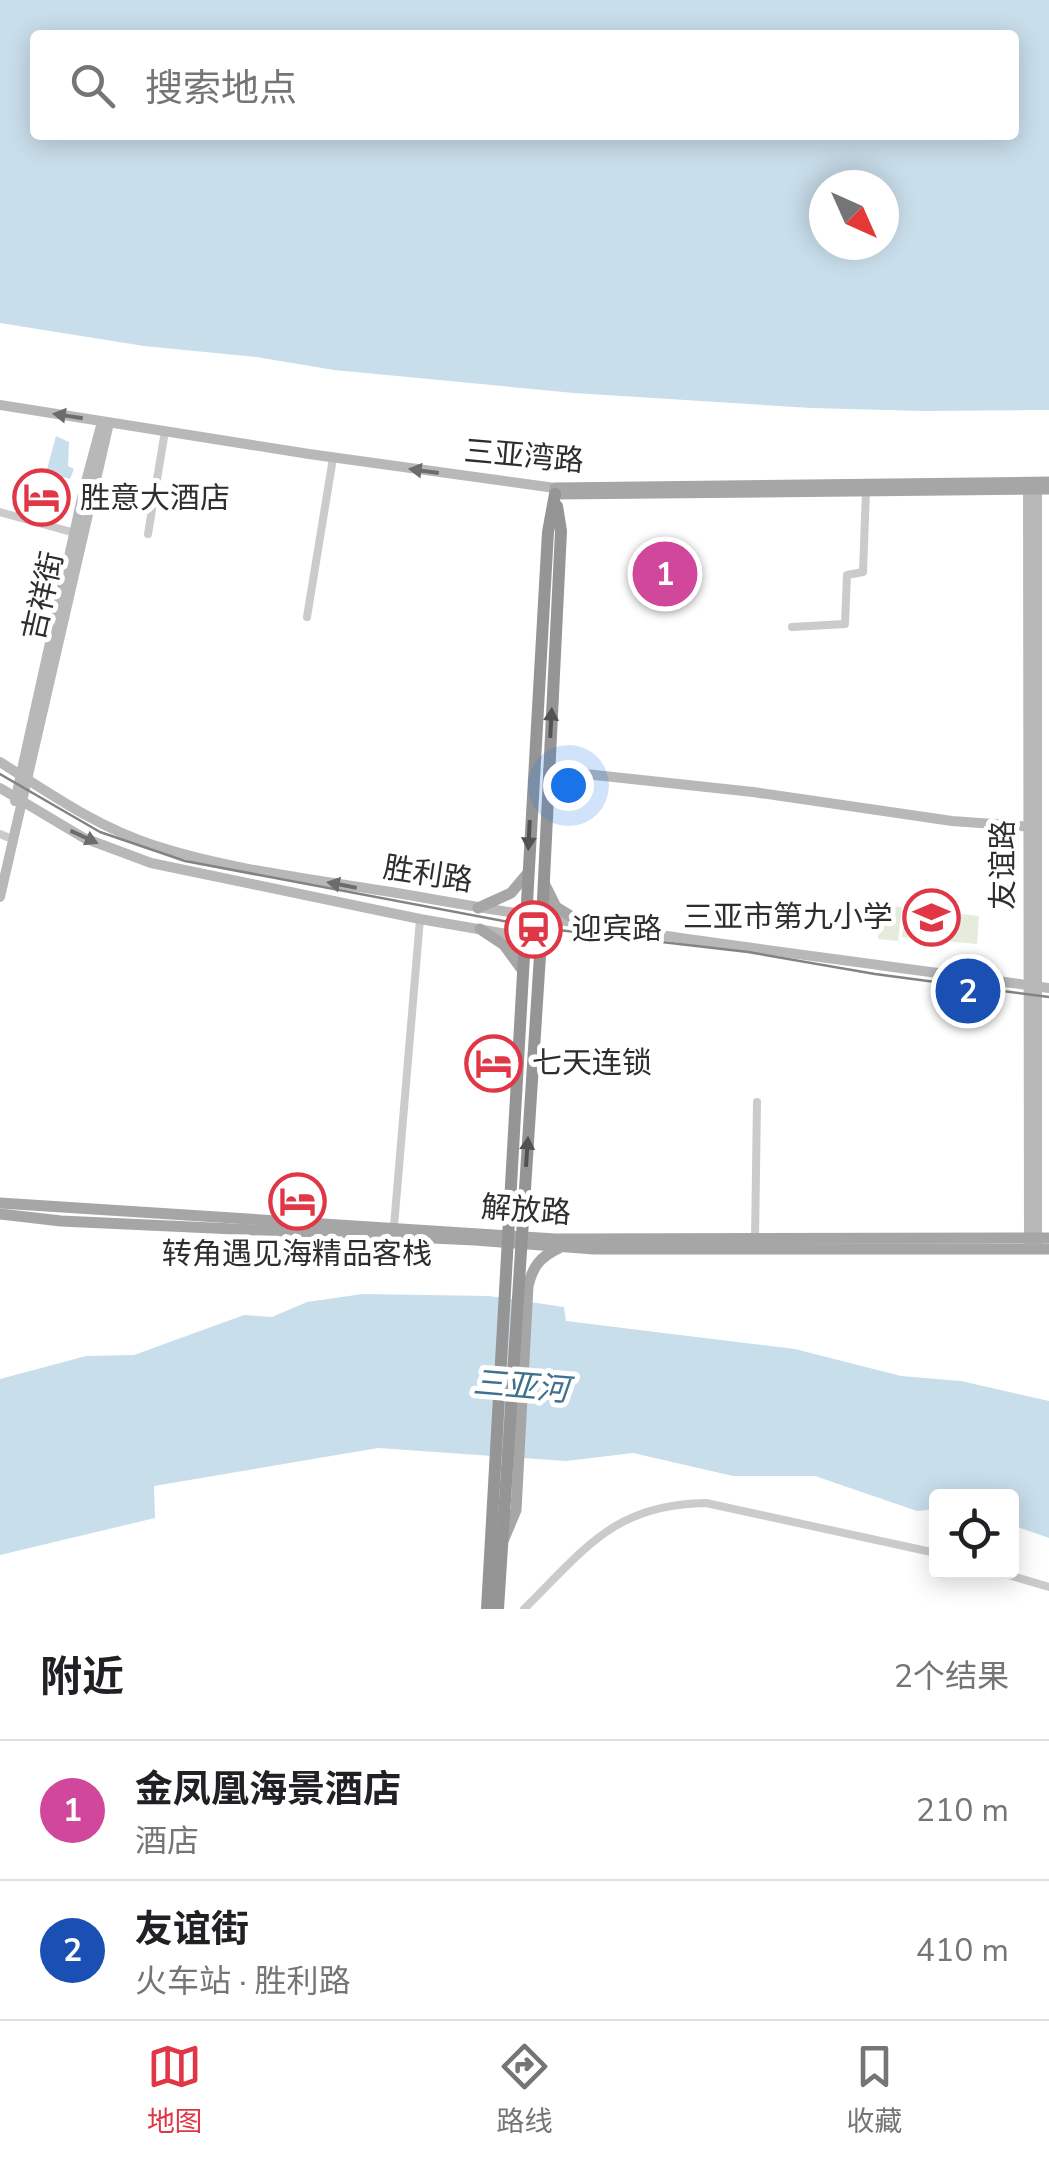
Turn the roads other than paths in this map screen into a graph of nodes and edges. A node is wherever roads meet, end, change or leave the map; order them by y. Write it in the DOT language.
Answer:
graph roads {
  1 [pos="0,405"];
  2 [pos="106,422"];
  3 [pos="164,431"];
  4 [pos="333,458"];
  5 [pos="1038,485"];
  6 [pos="555,491"];
  7 [pos="866,491"];
  8 [pos="0,512"];
  9 [pos="74,532"];
  10 [pos="148,534"];
  11 [pos="307,617"];
  12 [pos="792,627"];
  13 [pos="0,762"];
  14 [pos="548,770"];
  15 [pos="23,777"];
  16 [pos="0,788"];
  17 [pos="18,800"];
  18 [pos="1033,827"];
  19 [pos="4,835"];
  20 [pos="0,868"];
  21 [pos="527,874"];
  22 [pos="544,880"];
  23 [pos="0,897"];
  24 [pos="478,908"];
  25 [pos="526,916"];
  26 [pos="420,918"];
  27 [pos="542,919"];
  28 [pos="584,924"];
  29 [pos="480,929"];
  30 [pos="524,937"];
  31 [pos="541,940"];
  32 [pos="523,970"];
  33 [pos="1038,987"];
  34 [pos="757,1102"];
  35 [pos="0,1204"];
  36 [pos="0,1214"];
  37 [pos="394,1226"];
  38 [pos="515,1239"];
  39 [pos="755,1240"];
  40 [pos="1038,1244"];
  41 [pos="559,1248"];
  42 [pos="517,1284"];
  43 [pos="505,1494"];
  44 [pos="929,1551"];
  45 [pos="1019,1578"];
  46 [pos="1049,1587"];
  47 [pos="487,1609"];
  48 [pos="498,1609"];
  49 [pos="524,1609"];
  2 -- 1 [label="main road, 三亚湾路, one-way"];
  2 -- 3 [label="main road, 三亚湾路"];
  2 -- 9 [label="main road, 吉祥街"];
  2 -- 15 [label="main road, 吉祥街"];
  3 -- 4 [label="main road, 三亚湾路"];
  3 -- 10 [label="street"];
  6 -- 4 [label="main road, 三亚湾路, one-way"];
  4 -- 11 [label="street"];
  5 -- 6 [label="main road, 三亚湾路"];
  5 -- 7 [label="main road, 三亚湾路"];
  5 -- 18 [label="main road, 友谊路"];
  6 -- 7 [label="main road, 三亚湾路"];
  14 -- 6 [label="highway, one-way"];
  6 -- 21 [label="highway, one-way"];
  7 -- 12 [label="street"];
  8 -- 9 [label="street"];
  9 -- 15 [label="main road, 吉祥街"];
  13 -- 15 [label="main road, 胜利路"];
  14 -- 18 [label="main road"];
  14 -- 22 [label="highway"];
  15 -- 17 [label="main road, 吉祥街"];
  24 -- 15 [label="main road, 胜利路, one-way"];
  16 -- 17 [label="main road, 胜利路"];
  17 -- 19 [label="main road, 吉祥街"];
  17 -- 23 [label="main road, 吉祥街"];
  17 -- 26 [label="main road, 胜利路, one-way"];
  18 -- 33 [label="main road, 友谊路"];
  19 -- 20 [label="main road, 吉祥街"];
  21 -- 24 [label="main road"];
  21 -- 25 [label="highway"];
  22 -- 27 [label="highway"];
  22 -- 28 [label="main road"];
  24 -- 25 [label="main road, 胜利路"];
  25 -- 27 [label="main road, 胜利路"];
  25 -- 30 [label="highway"];
  26 -- 29 [label="main road, 胜利路"];
  26 -- 37 [label="street"];
  27 -- 28 [label="main road, 胜利路"];
  27 -- 31 [label="highway"];
  28 -- 33 [label="main road, 胜利路"];
  29 -- 30 [label="main road, 胜利路"];
  29 -- 32 [label="main road"];
  30 -- 31 [label="main road, 胜利路"];
  30 -- 32 [label="highway"];
  38 -- 31 [label="highway, one-way"];
  32 -- 38 [label="highway"];
  33 -- 40 [label="main road, 友谊路"];
  34 -- 39 [label="street"];
  35 -- 37 [label="main road, 解放路"];
  36 -- 38 [label="main road, 解放路"];
  37 -- 38 [label="main road, 解放路"];
  38 -- 39 [label="main road, 解放路"];
  38 -- 41 [label="main road, 解放路"];
  38 -- 42 [label="highway"];
  39 -- 40 [label="main road, 解放路"];
  40 -- 41 [label="main road, 解放路"];
  41 -- 42 [label="main road"];
  42 -- 43 [label="highway"];
  43 -- 47 [label="highway"];
  43 -- 48 [label="highway"];
  44 -- 49 [label="street"];
  45 -- 46 [label="street"];
}
